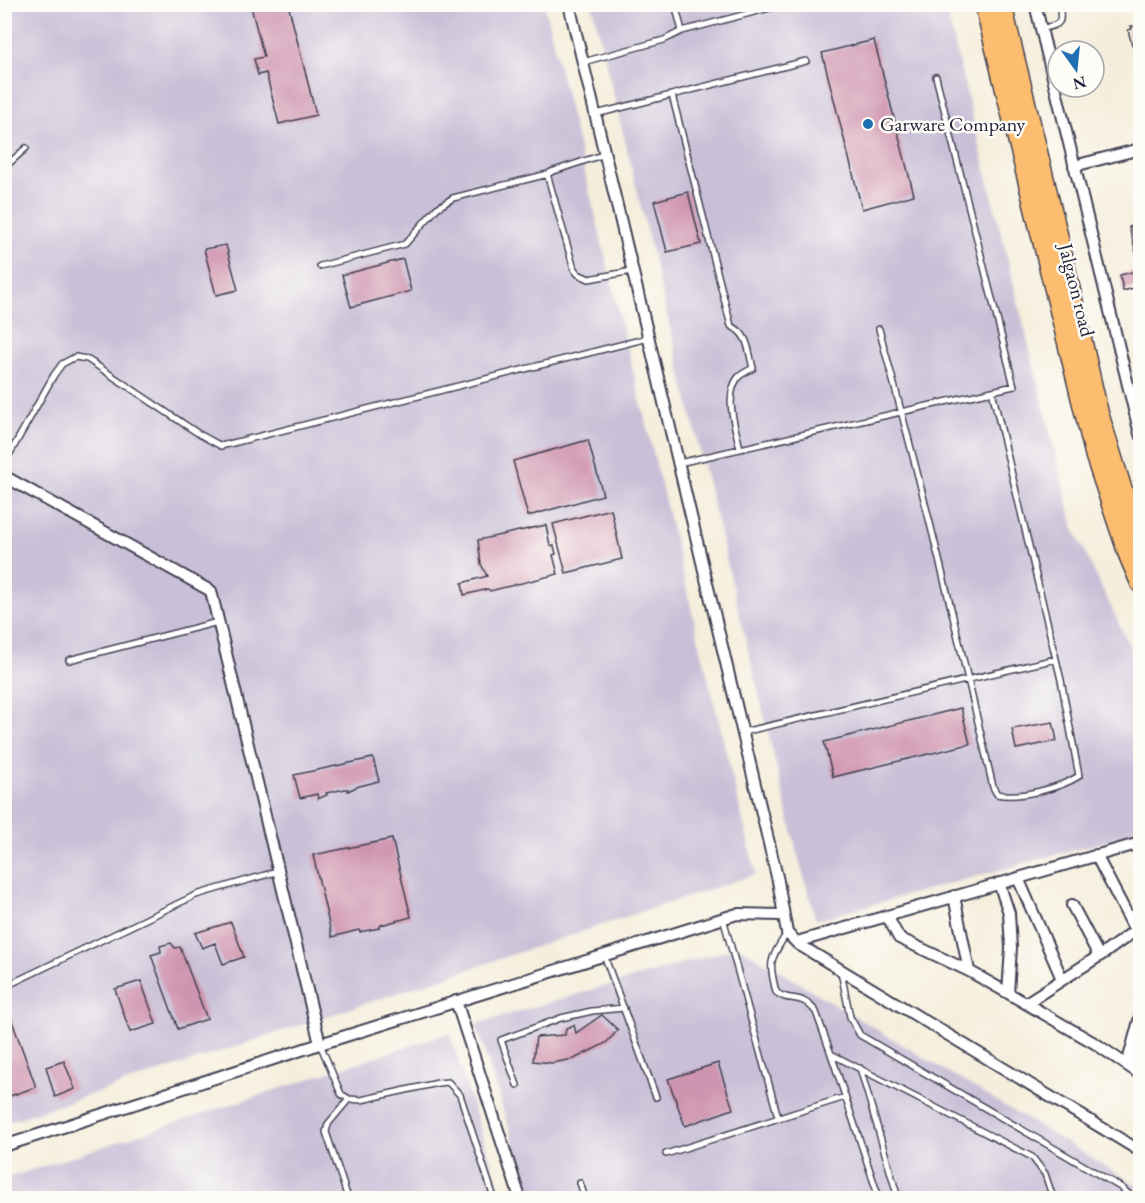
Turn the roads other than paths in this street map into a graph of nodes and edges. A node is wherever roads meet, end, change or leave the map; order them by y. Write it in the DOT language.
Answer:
graph roads {
  1 [pos="569,4"];
  2 [pos="675,4"];
  3 [pos="785,4"];
  4 [pos="984,4"];
  5 [pos="1002,4"];
  6 [pos="1035,4"];
  7 [pos="1059,4"];
  8 [pos="1041,29"];
  9 [pos="682,31"];
  10 [pos="806,61"];
  11 [pos="583,62"];
  12 [pos="936,77"];
  13 [pos="672,95"];
  14 [pos="596,114"];
  15 [pos="26,148"];
  16 [pos="1140,151"];
  17 [pos="605,154"];
  18 [pos="1074,166"];
  19 [pos="4,168"];
  20 [pos="548,174"];
  21 [pos="320,266"];
  22 [pos="633,271"];
  23 [pos="879,329"];
  24 [pos="650,338"];
  25 [pos="992,391"];
  26 [pos="902,412"];
  27 [pos="1140,434"];
  28 [pos="741,449"];
  29 [pos="679,463"];
  30 [pos="4,464"];
  31 [pos="4,476"];
  32 [pos="1140,536"];
  33 [pos="1134,549"];
  34 [pos="1140,583"];
  35 [pos="218,622"];
  36 [pos="69,660"];
  37 [pos="1056,660"];
  38 [pos="969,680"];
  39 [pos="743,732"];
  40 [pos="1140,843"];
  41 [pos="1096,855"];
  42 [pos="279,871"];
  43 [pos="1018,878"];
  44 [pos="999,883"];
  45 [pos="954,896"];
  46 [pos="1072,905"];
  47 [pos="783,915"];
  48 [pos="887,916"];
  49 [pos="723,918"];
  50 [pos="1138,928"];
  51 [pos="787,933"];
  52 [pos="797,942"];
  53 [pos="604,955"];
  54 [pos="1099,956"];
  55 [pos="840,970"];
  56 [pos="969,971"];
  57 [pos="1062,980"];
  58 [pos="4,987"];
  59 [pos="1008,993"];
  60 [pos="456,1001"];
  61 [pos="1026,1003"];
  62 [pos="624,1008"];
  63 [pos="1140,1017"];
  64 [pos="320,1044"];
  65 [pos="831,1054"];
  66 [pos="1127,1065"];
  67 [pos="860,1068"];
  68 [pos="1140,1074"];
  69 [pos="517,1085"];
  70 [pos="656,1097"];
  71 [pos="845,1097"];
  72 [pos="349,1099"];
  73 [pos="778,1117"];
  74 [pos="4,1146"];
  75 [pos="1140,1151"];
  76 [pos="666,1154"];
  77 [pos="580,1183"];
  78 [pos="348,1198"];
  79 [pos="494,1198"];
  80 [pos="520,1198"];
  81 [pos="585,1198"];
  82 [pos="879,1198"];
  83 [pos="898,1198"];
  84 [pos="1053,1198"];
  85 [pos="1133,1198"];
  1 -- 11 [label="street"];
  2 -- 9 [label="lane"];
  3 -- 9 [label="lane"];
  4 -- 33 [label="highway, Jalgaon road"];
  5 -- 32 [label="highway, Jalgaon road"];
  6 -- 8 [label="street"];
  7 -- 8 [label="lane"];
  8 -- 18 [label="street"];
  9 -- 11 [label="lane"];
  10 -- 13 [label="lane"];
  11 -- 14 [label="street"];
  12 -- 25 [label="lane"];
  13 -- 14 [label="lane"];
  13 -- 28 [label="lane"];
  14 -- 17 [label="street"];
  15 -- 19 [label="lane"];
  16 -- 18 [label="street"];
  17 -- 20 [label="lane"];
  17 -- 22 [label="street"];
  18 -- 27 [label="street"];
  20 -- 21 [label="lane"];
  20 -- 22 [label="lane"];
  22 -- 24 [label="street"];
  23 -- 26 [label="lane"];
  24 -- 29 [label="street"];
  24 -- 30 [label="lane"];
  25 -- 26 [label="lane"];
  25 -- 37 [label="lane"];
  26 -- 28 [label="lane"];
  26 -- 38 [label="lane"];
  28 -- 29 [label="lane"];
  29 -- 39 [label="street"];
  31 -- 35 [label="street"];
  33 -- 34 [label="highway, Jalgaon road"];
  35 -- 36 [label="lane"];
  35 -- 42 [label="street"];
  37 -- 38 [label="lane"];
  37 -- 38 [label="lane"];
  38 -- 39 [label="lane"];
  39 -- 47 [label="street"];
  40 -- 41 [label="street"];
  41 -- 43 [label="street"];
  41 -- 50 [label="street"];
  42 -- 58 [label="lane"];
  42 -- 64 [label="street"];
  43 -- 44 [label="street"];
  43 -- 57 [label="street"];
  44 -- 45 [label="street"];
  44 -- 59 [label="street"];
  45 -- 48 [label="street"];
  45 -- 56 [label="street"];
  46 -- 54 [label="street"];
  47 -- 49 [label="street"];
  47 -- 51 [label="street"];
  48 -- 52 [label="street"];
  48 -- 56 [label="street"];
  49 -- 53 [label="street"];
  49 -- 73 [label="lane"];
  50 -- 54 [label="street"];
  51 -- 52 [label="street"];
  51 -- 65 [label="lane"];
  52 -- 55 [label="street"];
  53 -- 60 [label="street"];
  53 -- 62 [label="lane"];
  54 -- 57 [label="street"];
  55 -- 75 [label="street"];
  55 -- 85 [label="lane"];
  56 -- 59 [label="street"];
  57 -- 61 [label="street"];
  59 -- 61 [label="street"];
  60 -- 64 [label="street"];
  60 -- 80 [label="street"];
  61 -- 66 [label="street"];
  62 -- 69 [label="lane"];
  62 -- 70 [label="lane"];
  63 -- 66 [label="street"];
  64 -- 72 [label="lane"];
  64 -- 74 [label="street"];
  65 -- 67 [label="lane"];
  65 -- 71 [label="lane"];
  66 -- 68 [label="street"];
  67 -- 83 [label="lane"];
  67 -- 84 [label="lane"];
  71 -- 73 [label="lane"];
  71 -- 82 [label="lane"];
  72 -- 78 [label="lane"];
  72 -- 79 [label="lane"];
  73 -- 76 [label="lane"];
  77 -- 81 [label="lane"];
}
